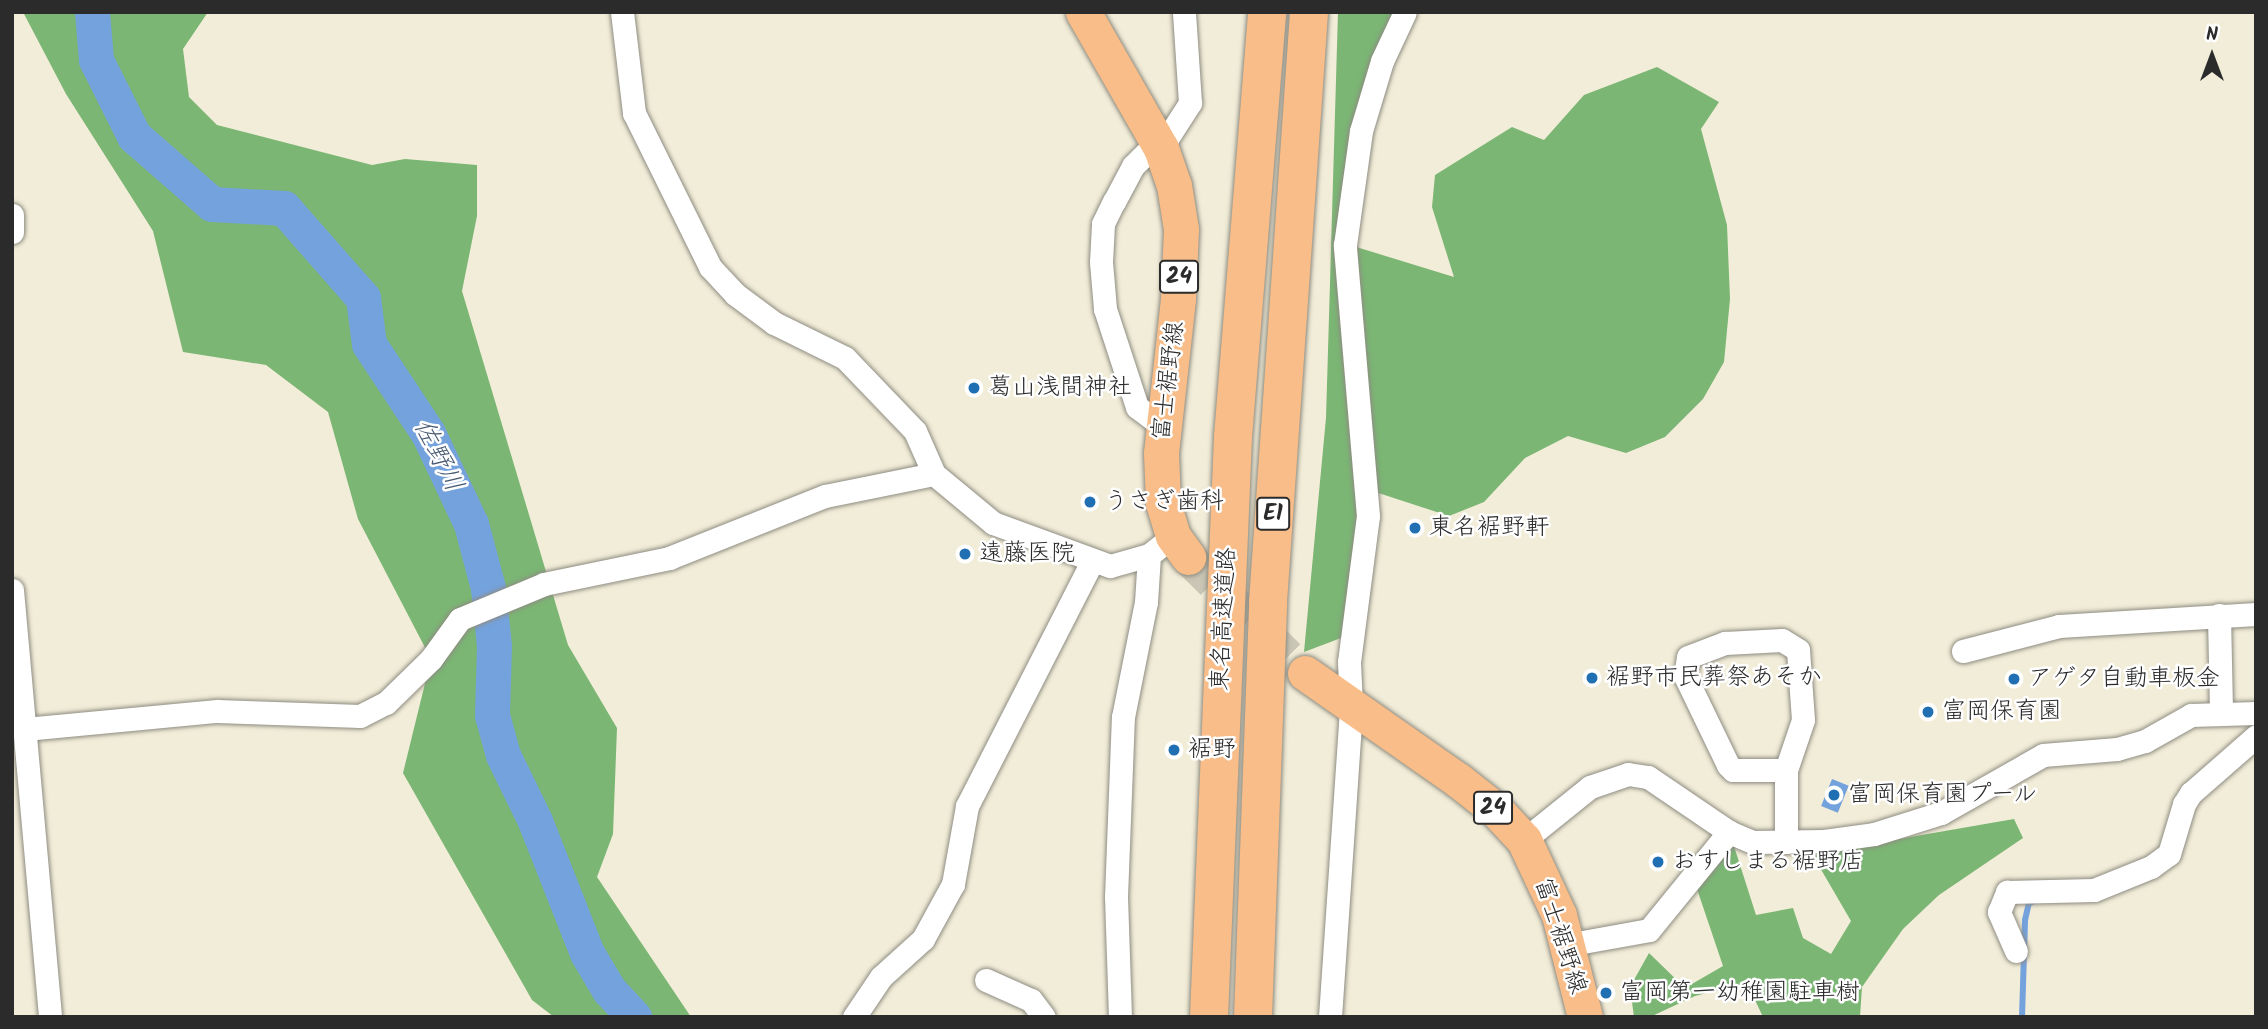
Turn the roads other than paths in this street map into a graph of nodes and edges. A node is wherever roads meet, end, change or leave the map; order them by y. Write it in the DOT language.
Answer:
graph roads {
  1 [pos="622,12"];
  2 [pos="1083,12"];
  3 [pos="1184,12"];
  4 [pos="1267,12"];
  5 [pos="1308,12"];
  6 [pos="1405,12"];
  7 [pos="1159,144"];
  8 [pos="12,215"];
  9 [pos="12,232"];
  10 [pos="1162,426"];
  11 [pos="934,474"];
  12 [pos="1170,550"];
  13 [pos="1092,562"];
  14 [pos="12,590"];
  15 [pos="2256,614"];
  16 [pos="2220,615"];
  17 [pos="1963,650"];
  18 [pos="1305,673"];
  19 [pos="1351,706"];
  20 [pos="2221,713"];
  21 [pos="2256,713"];
  22 [pos="25,729"];
  23 [pos="2256,736"];
  24 [pos="1786,770"];
  25 [pos="1729,832"];
  26 [pos="1524,840"];
  27 [pos="1786,842"];
  28 [pos="1566,945"];
  29 [pos="2016,951"];
  30 [pos="986,980"];
  31 [pos="50,1017"];
  32 [pos="854,1017"];
  33 [pos="1044,1017"];
  34 [pos="1120,1017"];
  35 [pos="1209,1017"];
  36 [pos="1253,1017"];
  37 [pos="1330,1017"];
  38 [pos="1585,1017"];
  1 -- 11 [label="street"];
  2 -- 7 [label="main road, 富士裾野線 / 24"];
  3 -- 7 [label="street"];
  4 -- 35 [label="highway, 東名高速道路 / E1"];
  5 -- 36 [label="highway, 東名高速道路 / E1"];
  6 -- 19 [label="street"];
  7 -- 10 [label="main road, 富士裾野線 / 24"];
  7 -- 10 [label="street"];
  8 -- 9 [label="street"];
  10 -- 12 [label="main road, 富士裾野線 / 24"];
  11 -- 13 [label="street"];
  11 -- 22 [label="street"];
  12 -- 13 [label="street"];
  12 -- 34 [label="street"];
  13 -- 32 [label="street"];
  14 -- 22 [label="street"];
  15 -- 16 [label="street"];
  16 -- 17 [label="street"];
  16 -- 20 [label="street"];
  18 -- 19 [label="main road, 富士裾野線 / 24"];
  19 -- 26 [label="main road, 富士裾野線 / 24"];
  19 -- 37 [label="street"];
  20 -- 21 [label="street"];
  20 -- 27 [label="street"];
  22 -- 31 [label="street"];
  23 -- 29 [label="street"];
  24 -- 24 [label="street"];
  24 -- 27 [label="street"];
  25 -- 26 [label="street"];
  25 -- 27 [label="street"];
  25 -- 28 [label="street"];
  26 -- 28 [label="main road, 富士裾野線 / 24"];
  28 -- 38 [label="main road, 富士裾野線 / 24"];
  30 -- 33 [label="street"];
}
